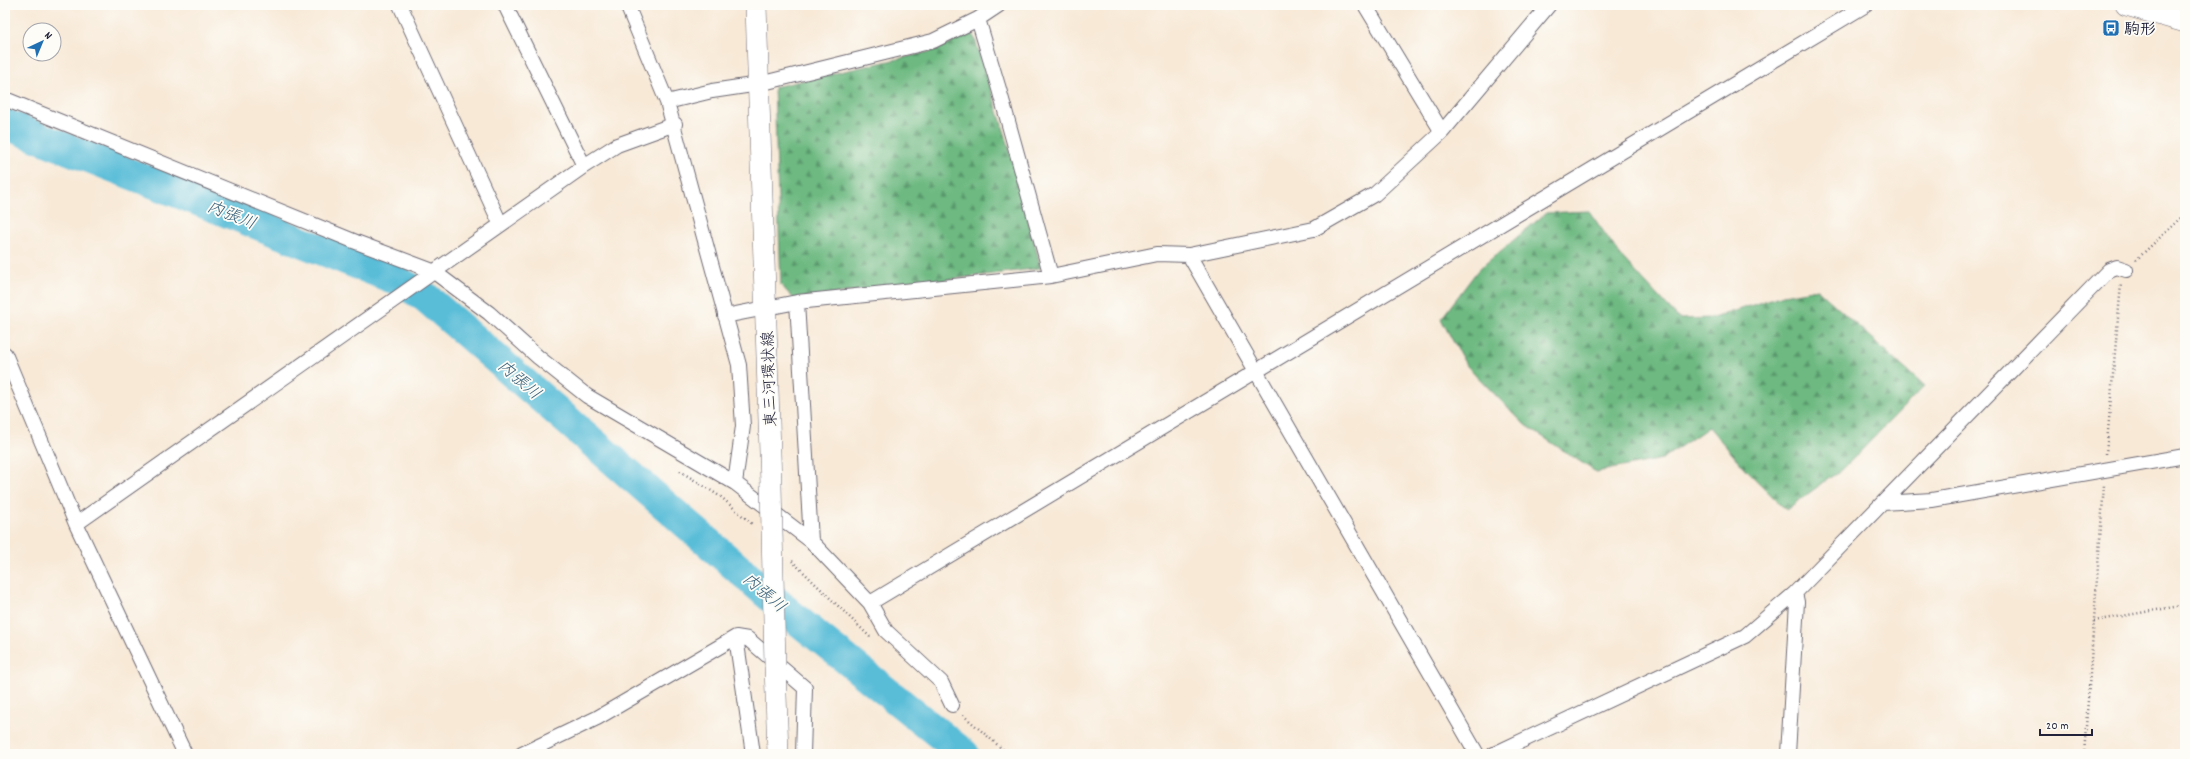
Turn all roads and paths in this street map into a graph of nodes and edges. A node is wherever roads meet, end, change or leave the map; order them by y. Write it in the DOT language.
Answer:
graph roads {
  1 [pos="400,5"];
  2 [pos="505,5"];
  3 [pos="627,5"];
  4 [pos="756,5"];
  5 [pos="999,5"];
  6 [pos="1365,5"];
  7 [pos="1549,5"];
  8 [pos="1866,5"];
  9 [pos="2126,5"];
  10 [pos="978,19"];
  11 [pos="2185,22"];
  12 [pos="759,84"];
  13 [pos="5,99"];
  14 [pos="667,102"];
  15 [pos="675,124"];
  16 [pos="1442,132"];
  17 [pos="584,166"];
  18 [pos="500,223"];
  19 [pos="1189,255"];
  20 [pos="2126,270"];
  21 [pos="433,271"];
  22 [pos="1051,276"];
  23 [pos="797,302"];
  24 [pos="766,306"];
  25 [pos="725,316"];
  26 [pos="5,354"];
  27 [pos="1256,371"];
  28 [pos="2185,456"];
  29 [pos="674,467"];
  30 [pos="735,484"];
  31 [pos="1883,503"];
  32 [pos="76,524"];
  33 [pos="811,541"];
  34 [pos="773,543"];
  35 [pos="1795,593"];
  36 [pos="870,603"];
  37 [pos="2185,605"];
  38 [pos="2094,621"];
  39 [pos="736,637"];
  40 [pos="876,642"];
  41 [pos="952,705"];
  42 [pos="2185,750"];
  43 [pos="185,754"];
  44 [pos="522,754"];
  45 [pos="753,754"];
  46 [pos="778,754"];
  47 [pos="804,754"];
  48 [pos="1008,754"];
  49 [pos="1477,754"];
  50 [pos="1494,754"];
  51 [pos="1788,754"];
  52 [pos="2162,754"];
  1 -- 18 [label="street"];
  2 -- 17 [label="street"];
  3 -- 14 [label="street"];
  4 -- 12 [label="main road, 東三河環状線"];
  5 -- 10 [label="street"];
  6 -- 16 [label="street"];
  7 -- 16 [label="street"];
  8 -- 27 [label="street"];
  9 -- 11 [label="main road"];
  10 -- 12 [label="street"];
  10 -- 22 [label="street"];
  12 -- 14 [label="street"];
  12 -- 24 [label="main road, 東三河環状線"];
  13 -- 21 [label="street"];
  14 -- 15 [label="street"];
  15 -- 17 [label="street"];
  15 -- 25 [label="street"];
  16 -- 19 [label="street"];
  17 -- 18 [label="street"];
  18 -- 21 [label="street"];
  19 -- 22 [label="street"];
  19 -- 27 [label="street"];
  20 -- 31 [label="street"];
  21 -- 30 [label="street"];
  21 -- 32 [label="street"];
  22 -- 23 [label="street"];
  23 -- 24 [label="street"];
  23 -- 33 [label="street"];
  24 -- 25 [label="street"];
  24 -- 34 [label="main road, 東三河環状線, bridge"];
  25 -- 30 [label="street"];
  26 -- 32 [label="street"];
  27 -- 36 [label="street"];
  27 -- 49 [label="street"];
  28 -- 31 [label="street"];
  29 -- 34 [label="path"];
  30 -- 33 [label="street"];
  31 -- 35 [label="street"];
  32 -- 43 [label="street"];
  33 -- 36 [label="street"];
  34 -- 40 [label="path"];
  34 -- 46 [label="main road, 東三河環状線, bridge"];
  35 -- 50 [label="street"];
  35 -- 51 [label="street"];
  36 -- 41 [label="street"];
  37 -- 38 [label="path"];
  39 -- 44 [label="street"];
  39 -- 45 [label="street"];
  39 -- 47 [label="street"];
  41 -- 48 [label="path"];
  42 -- 52 [label="path"];
}
